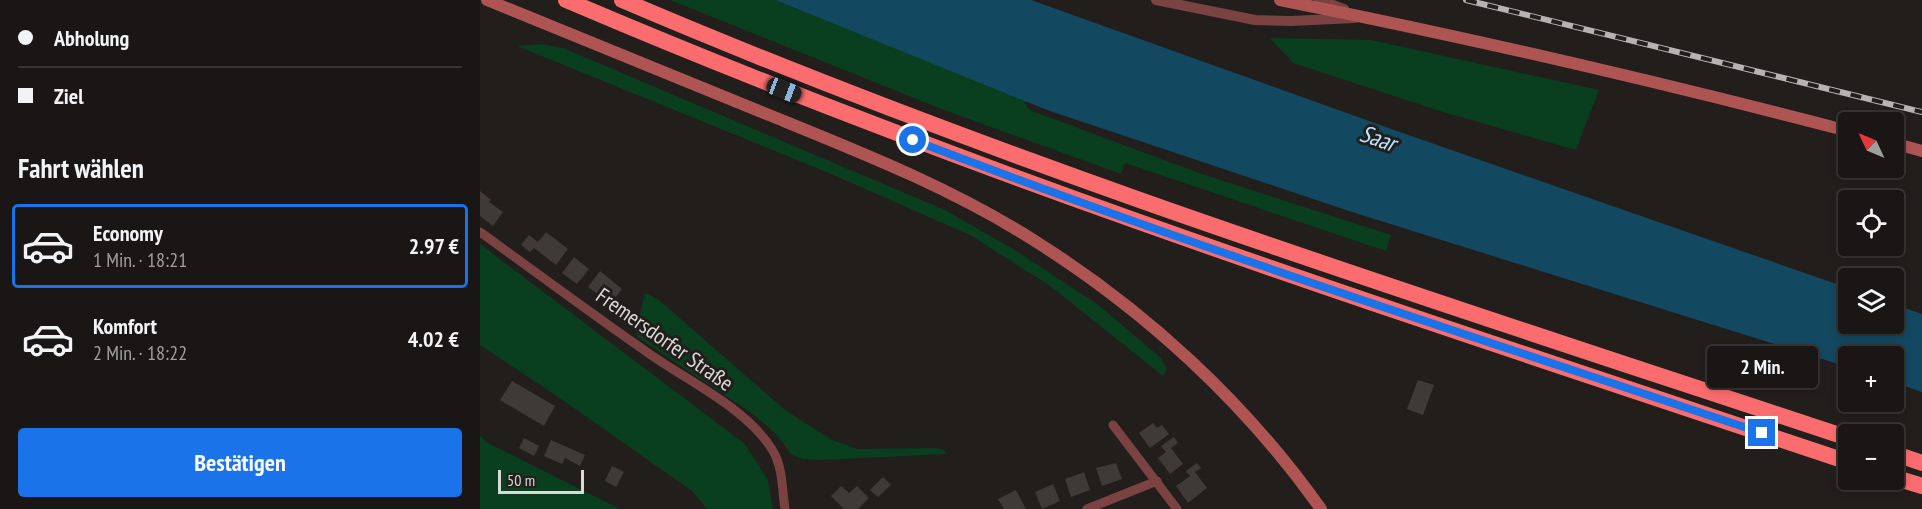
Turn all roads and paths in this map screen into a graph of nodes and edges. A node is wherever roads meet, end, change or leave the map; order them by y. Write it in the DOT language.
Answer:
graph roads {
  1 [pos="487,0"];
  2 [pos="566,0"];
  3 [pos="622,0"];
  4 [pos="1156,0"];
  5 [pos="1280,0"];
  6 [pos="1319,0"];
  7 [pos="1370,18"];
  8 [pos="1838,129"];
  9 [pos="1904,146"];
  10 [pos="1922,151"];
  11 [pos="480,232"];
  12 [pos="1113,425"];
  13 [pos="1838,435"];
  14 [pos="1904,457"];
  15 [pos="1838,459"];
  16 [pos="1922,463"];
  17 [pos="1904,480"];
  18 [pos="1157,481"];
  19 [pos="1922,486"];
  20 [pos="785,509"];
  21 [pos="1088,509"];
  22 [pos="1177,509"];
  23 [pos="1321,509"];
  1 -- 23 [label="main road"];
  2 -- 15 [label="highway"];
  3 -- 13 [label="highway"];
  4 -- 7 [label="street"];
  5 -- 7 [label="main road"];
  6 -- 7 [label="street"];
  7 -- 8 [label="main road"];
  9 -- 10 [label="main road"];
  11 -- 20 [label="street, Fremersdorfer Straße"];
  12 -- 18 [label="street"];
  14 -- 16 [label="highway"];
  17 -- 19 [label="highway"];
  18 -- 21 [label="street"];
  18 -- 22 [label="street"];
}
